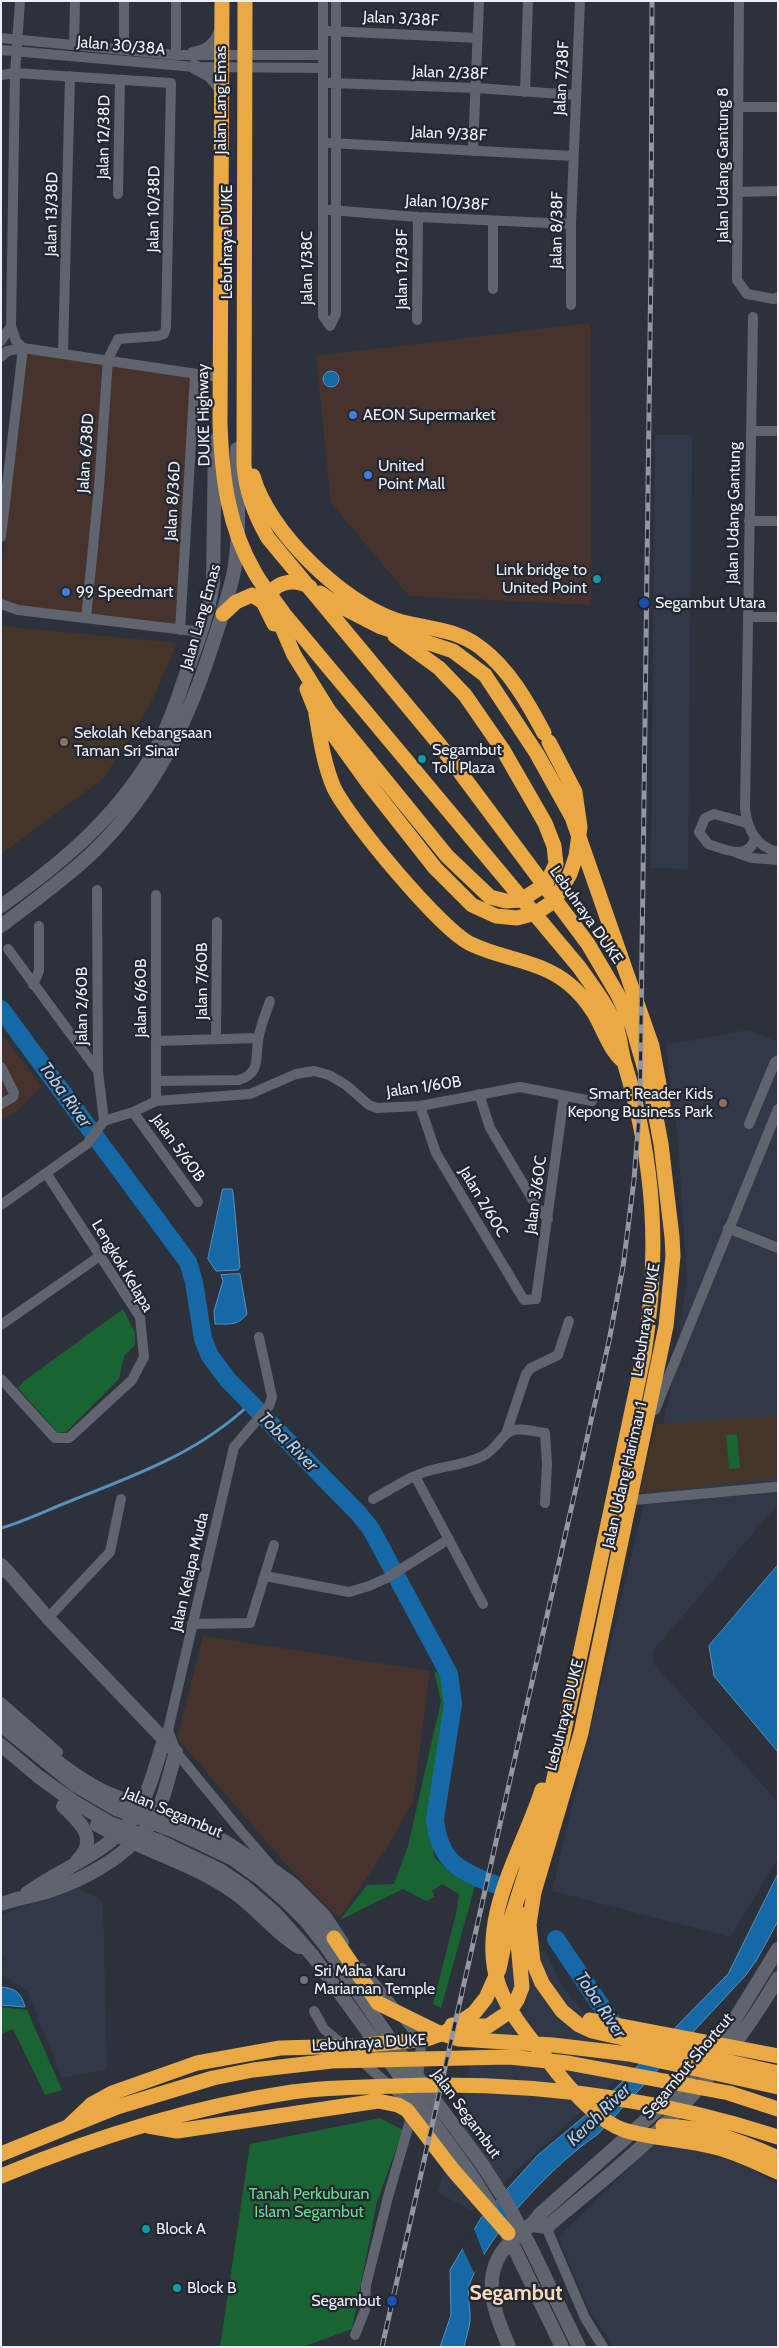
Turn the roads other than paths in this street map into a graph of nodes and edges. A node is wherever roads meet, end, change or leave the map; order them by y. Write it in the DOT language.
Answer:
graph roads {
  1 [pos="20,1"];
  2 [pos="74,1"];
  3 [pos="124,1"];
  4 [pos="176,1"];
  5 [pos="222,1"];
  6 [pos="238,1"];
  7 [pos="245,1"];
  8 [pos="323,1"];
  9 [pos="336,1"];
  10 [pos="479,1"];
  11 [pos="528,1"];
  12 [pos="580,1"];
  13 [pos="739,1"];
  14 [pos="222,28"];
  15 [pos="336,30"];
  16 [pos="323,31"];
  17 [pos="1,38"];
  18 [pos="478,38"];
  19 [pos="19,40"];
  20 [pos="74,45"];
  21 [pos="1,50"];
  22 [pos="124,50"];
  23 [pos="17,52"];
  24 [pos="176,55"];
  25 [pos="323,55"];
  26 [pos="222,60"];
  27 [pos="194,61"];
  28 [pos="238,61"];
  29 [pos="323,68"];
  30 [pos="15,73"];
  31 [pos="1,75"];
  32 [pos="70,76"];
  33 [pos="120,80"];
  34 [pos="323,83"];
  35 [pos="336,83"];
  36 [pos="221,88"];
  37 [pos="476,88"];
  38 [pos="525,92"];
  39 [pos="576,95"];
  40 [pos="738,107"];
  41 [pos="778,107"];
  42 [pos="322,143"];
  43 [pos="335,143"];
  44 [pos="473,151"];
  45 [pos="574,156"];
  46 [pos="738,192"];
  47 [pos="778,192"];
  48 [pos="118,194"];
  49 [pos="322,210"];
  50 [pos="335,210"];
  51 [pos="418,217"];
  52 [pos="493,221"];
  53 [pos="571,224"];
  54 [pos="493,289"];
  55 [pos="778,297"];
  56 [pos="571,305"];
  57 [pos="753,317"];
  58 [pos="417,320"];
  59 [pos="11,326"];
  60 [pos="164,334"];
  61 [pos="1,342"];
  62 [pos="23,348"];
  63 [pos="63,353"];
  64 [pos="1,357"];
  65 [pos="108,359"];
  66 [pos="195,375"];
  67 [pos="217,377"];
  68 [pos="751,431"];
  69 [pos="778,431"];
  70 [pos="245,454"];
  71 [pos="237,474"];
  72 [pos="749,521"];
  73 [pos="778,521"];
  74 [pos="1,537"];
  75 [pos="255,574"];
  76 [pos="315,590"];
  77 [pos="1,604"];
  78 [pos="18,610"];
  79 [pos="1,613"];
  80 [pos="223,614"];
  81 [pos="270,616"];
  82 [pos="748,617"];
  83 [pos="778,617"];
  84 [pos="86,618"];
  85 [pos="381,626"];
  86 [pos="180,630"];
  87 [pos="202,632"];
  88 [pos="322,710"];
  89 [pos="746,823"];
  90 [pos="755,838"];
  91 [pos="778,852"];
  92 [pos="736,853"];
  93 [pos="778,860"];
  94 [pos="97,890"];
  95 [pos="156,895"];
  96 [pos="3,904"];
  97 [pos="217,922"];
  98 [pos="1,926"];
  99 [pos="39,926"];
  100 [pos="8,949"];
  101 [pos="34,985"];
  102 [pos="270,1001"];
  103 [pos="258,1038"];
  104 [pos="216,1039"];
  105 [pos="156,1041"];
  106 [pos="778,1060"];
  107 [pos="624,1062"];
  108 [pos="1,1067"];
  109 [pos="98,1071"];
  110 [pos="248,1077"];
  111 [pos="156,1081"];
  112 [pos="250,1094"];
  113 [pos="479,1094"];
  114 [pos="564,1096"];
  115 [pos="156,1101"];
  116 [pos="592,1101"];
  117 [pos="1,1104"];
  118 [pos="420,1106"];
  119 [pos="133,1112"];
  120 [pos="777,1114"];
  121 [pos="103,1123"];
  122 [pos="749,1124"];
  123 [pos="46,1173"];
  124 [pos="198,1202"];
  125 [pos="1,1205"];
  126 [pos="548,1219"];
  127 [pos="728,1228"];
  128 [pos="672,1237"];
  129 [pos="778,1248"];
  130 [pos="100,1256"];
  131 [pos="536,1299"];
  132 [pos="569,1321"];
  133 [pos="1,1326"];
  134 [pos="259,1337"];
  135 [pos="1,1379"];
  136 [pos="506,1434"];
  137 [pos="415,1476"];
  138 [pos="775,1487"];
  139 [pos="121,1499"];
  140 [pos="374,1499"];
  141 [pos="634,1500"];
  142 [pos="545,1503"];
  143 [pos="449,1539"];
  144 [pos="274,1544"];
  145 [pos="3,1569"];
  146 [pos="265,1576"];
  147 [pos="483,1604"];
  148 [pos="48,1618"];
  149 [pos="192,1624"];
  150 [pos="1,1702"];
  151 [pos="1,1712"];
  152 [pos="1,1725"];
  153 [pos="166,1735"];
  154 [pos="1,1745"];
  155 [pos="580,1748"];
  156 [pos="58,1752"];
  157 [pos="176,1752"];
  158 [pos="1,1754"];
  159 [pos="557,1761"];
  160 [pos="64,1766"];
  161 [pos="58,1802"];
  162 [pos="142,1805"];
  163 [pos="158,1810"];
  164 [pos="171,1816"];
  165 [pos="118,1837"];
  166 [pos="134,1844"];
  167 [pos="153,1851"];
  168 [pos="69,1869"];
  169 [pos="527,1892"];
  170 [pos="23,1896"];
  171 [pos="1,1904"];
  172 [pos="334,1938"];
  173 [pos="778,1948"];
  174 [pos="313,1956"];
  175 [pos="776,1984"];
  176 [pos="314,2011"];
  177 [pos="562,2011"];
  178 [pos="376,2017"];
  179 [pos="409,2018"];
  180 [pos="778,2056"];
  181 [pos="778,2073"];
  182 [pos="778,2087"];
  183 [pos="730,2093"];
  184 [pos="778,2096"];
  185 [pos="413,2106"];
  186 [pos="778,2110"];
  187 [pos="70,2125"];
  188 [pos="139,2125"];
  189 [pos="663,2126"];
  190 [pos="778,2138"];
  191 [pos="1,2154"];
  192 [pos="778,2158"];
  193 [pos="778,2172"];
  194 [pos="1,2176"];
  195 [pos="540,2222"];
  196 [pos="508,2233"];
  197 [pos="355,2335"];
  198 [pos="509,2347"];
  199 [pos="562,2347"];
  200 [pos="579,2347"];
  201 [pos="602,2347"];
  1 -- 19 [label="street"];
  2 -- 20 [label="street"];
  3 -- 22 [label="street"];
  4 -- 24 [label="street"];
  5 -- 14 [label="main road, Jalan Lang Emas"];
  5 -- 75 [label="highway, DUKE Highway"];
  6 -- 28 [label="main road, Jalan Lang Emas"];
  7 -- 70 [label="highway, Lebuhraya DUKE"];
  8 -- 16 [label="street, Jalan 1/38C"];
  9 -- 15 [label="street, Jalan 1/38C"];
  10 -- 18 [label="street"];
  11 -- 38 [label="street"];
  12 -- 39 [label="street, Jalan 7/38F"];
  13 -- 40 [label="street, Jalan Udang Gantung 8"];
  14 -- 26 [label="main road, Jalan Lang Emas"];
  14 -- 27 [label="main road"];
  15 -- 16 [label="street, Jalan 3/38F"];
  15 -- 18 [label="street, Jalan 3/38F"];
  15 -- 35 [label="street, Jalan 1/38C"];
  16 -- 25 [label="street, Jalan 1/38C"];
  17 -- 19 [label="street, Jalan 30/38A"];
  18 -- 37 [label="street"];
  19 -- 20 [label="street, Jalan 30/38A"];
  19 -- 23 [label="street"];
  20 -- 22 [label="street, Jalan 30/38A"];
  21 -- 23 [label="street, Jalan 30/38A"];
  22 -- 24 [label="street, Jalan 30/38A"];
  23 -- 27 [label="street, Jalan 30/38A"];
  23 -- 30 [label="street"];
  24 -- 27 [label="street, Jalan 30/38A"];
  25 -- 28 [label="street"];
  25 -- 29 [label="street, Jalan 1/38C"];
  26 -- 27 [label="street, Jalan 30/38A"];
  26 -- 28 [label="street, Jalan 30/38A"];
  26 -- 36 [label="main road, Jalan Lang Emas"];
  27 -- 36 [label="main road"];
  28 -- 29 [label="street"];
  28 -- 71 [label="main road, Jalan Lang Emas"];
  29 -- 34 [label="street, Jalan 1/38C"];
  30 -- 31 [label="street"];
  30 -- 32 [label="street"];
  30 -- 59 [label="street"];
  32 -- 33 [label="street"];
  32 -- 63 [label="street, Jalan 13/38D"];
  33 -- 48 [label="street, Jalan 12/38D"];
  33 -- 60 [label="street, Jalan 10/38D"];
  34 -- 35 [label="street, Jalan 2/38F"];
  34 -- 42 [label="street, Jalan 1/38C"];
  35 -- 37 [label="street, Jalan 2/38F"];
  35 -- 43 [label="street, Jalan 1/38C"];
  36 -- 67 [label="main road, Jalan Lang Emas"];
  37 -- 38 [label="street, Jalan 2/38F"];
  37 -- 44 [label="street"];
  38 -- 39 [label="street, Jalan 2/38F"];
  39 -- 45 [label="street, Jalan 7/38F"];
  40 -- 41 [label="street"];
  40 -- 46 [label="street, Jalan Udang Gantung 8"];
  42 -- 43 [label="street, Jalan 9/38F"];
  42 -- 49 [label="street, Jalan 1/38C"];
  43 -- 44 [label="street, Jalan 9/38F"];
  43 -- 50 [label="street, Jalan 1/38C"];
  44 -- 45 [label="street, Jalan 9/38F"];
  45 -- 53 [label="street, Jalan 8/38F"];
  46 -- 47 [label="street"];
  46 -- 55 [label="street, Jalan Udang Gantung 8"];
  49 -- 50 [label="street, Jalan 10/38F"];
  49 -- 50 [label="street, Jalan 1/38C"];
  50 -- 51 [label="street, Jalan 10/38F"];
  51 -- 52 [label="street, Jalan 10/38F"];
  51 -- 58 [label="street, Jalan 12/38F"];
  52 -- 53 [label="street, Jalan 10/38F"];
  52 -- 54 [label="street"];
  53 -- 56 [label="street, Jalan 8/38F"];
  57 -- 68 [label="street, Jalan Udang Gantung"];
  59 -- 61 [label="street"];
  59 -- 62 [label="street"];
  60 -- 65 [label="street, Jalan 6/38D"];
  62 -- 63 [label="street"];
  62 -- 64 [label="street"];
  62 -- 74 [label="street"];
  63 -- 65 [label="street"];
  65 -- 66 [label="street"];
  65 -- 84 [label="street, Jalan 6/38D"];
  66 -- 67 [label="street"];
  66 -- 86 [label="street, Jalan 8/36D"];
  67 -- 87 [label="main road, Jalan Lang Emas"];
  68 -- 69 [label="street"];
  68 -- 72 [label="street, Jalan Udang Gantung"];
  70 -- 88 [label="highway"];
  70 -- 128 [label="highway, Lebuhraya DUKE"];
  71 -- 76 [label="highway"];
  71 -- 80 [label="main road, Jalan Lang Emas"];
  72 -- 73 [label="street"];
  72 -- 82 [label="street, Jalan Udang Gantung"];
  75 -- 88 [label="highway"];
  75 -- 107 [label="highway, Lebuhraya DUKE"];
  76 -- 81 [label="highway"];
  76 -- 85 [label="highway"];
  77 -- 78 [label="street"];
  78 -- 79 [label="street"];
  78 -- 84 [label="street"];
  80 -- 81 [label="highway"];
  80 -- 98 [label="main road, Jalan Lang Emas"];
  81 -- 88 [label="highway"];
  82 -- 83 [label="street"];
  82 -- 89 [label="street, Jalan Udang Gantung"];
  84 -- 86 [label="street"];
  85 -- 88 [label="highway"];
  85 -- 128 [label="highway"];
  86 -- 87 [label="street"];
  87 -- 96 [label="main road, Jalan Lang Emas"];
  88 -- 107 [label="highway"];
  89 -- 90 [label="street"];
  89 -- 92 [label="street"];
  90 -- 91 [label="street"];
  90 -- 92 [label="street"];
  92 -- 93 [label="street"];
  94 -- 109 [label="street, Jalan 2/60B"];
  95 -- 105 [label="street, Jalan 6/60B"];
  97 -- 104 [label="street, Jalan 7/60B"];
  99 -- 101 [label="street"];
  100 -- 101 [label="street"];
  101 -- 109 [label="street"];
  102 -- 103 [label="street"];
  103 -- 104 [label="street"];
  103 -- 110 [label="street"];
  104 -- 105 [label="street"];
  105 -- 111 [label="street, Jalan 6/60B"];
  106 -- 122 [label="street"];
  107 -- 159 [label="highway, Lebuhraya DUKE"];
  108 -- 117 [label="street"];
  109 -- 121 [label="street, Jalan 2/60B"];
  110 -- 111 [label="street"];
  110 -- 112 [label="street"];
  111 -- 115 [label="street, Jalan 6/60B"];
  112 -- 115 [label="street, Jalan 1/60B"];
  112 -- 118 [label="street, Jalan 1/60B"];
  113 -- 114 [label="street, Jalan 1/60B"];
  113 -- 118 [label="street, Jalan 1/60B"];
  113 -- 126 [label="street"];
  114 -- 116 [label="street, Jalan 1/60B"];
  114 -- 126 [label="street, Jalan 3/60C"];
  115 -- 119 [label="street, Jalan 1/60B"];
  118 -- 131 [label="street, Jalan 2/60C"];
  119 -- 121 [label="street, Jalan 1/60B"];
  119 -- 124 [label="street, Jalan 5/60B"];
  120 -- 127 [label="street, Jalan Udang Harimau 1"];
  121 -- 123 [label="street"];
  123 -- 125 [label="street"];
  123 -- 130 [label="street, Lengkok Kelapa"];
  126 -- 131 [label="street, Jalan 3/60C"];
  127 -- 129 [label="street"];
  127 -- 141 [label="street, Jalan Udang Harimau 1"];
  128 -- 169 [label="highway, Lebuhraya DUKE"];
  130 -- 133 [label="street"];
  130 -- 135 [label="street, Lengkok Kelapa"];
  132 -- 136 [label="street"];
  134 -- 149 [label="street, Jalan Kelapa Muda"];
  136 -- 137 [label="street"];
  136 -- 142 [label="street"];
  137 -- 140 [label="street"];
  137 -- 143 [label="street"];
  138 -- 141 [label="street"];
  139 -- 148 [label="street"];
  141 -- 155 [label="street, Jalan Udang Harimau 1"];
  143 -- 146 [label="street"];
  143 -- 147 [label="street"];
  144 -- 146 [label="street"];
  145 -- 148 [label="main road"];
  146 -- 149 [label="street"];
  148 -- 153 [label="main road"];
  149 -- 153 [label="street, Jalan Kelapa Muda"];
  150 -- 156 [label="street"];
  151 -- 160 [label="main road"];
  152 -- 178 [label="main road, Jalan Segambut"];
  153 -- 157 [label="main road"];
  153 -- 162 [label="main road"];
  154 -- 174 [label="main road, Jalan Segambut"];
  157 -- 163 [label="main road"];
  157 -- 185 [label="street"];
  158 -- 161 [label="main road"];
  159 -- 169 [label="highway, Lebuhraya DUKE"];
  159 -- 193 [label="highway"];
  160 -- 161 [label="main road"];
  160 -- 162 [label="main road"];
  161 -- 165 [label="main road"];
  161 -- 168 [label="main road"];
  162 -- 163 [label="main road"];
  162 -- 165 [label="main road"];
  163 -- 164 [label="main road"];
  163 -- 166 [label="main road"];
  164 -- 167 [label="main road"];
  164 -- 172 [label="main road"];
  165 -- 166 [label="main road"];
  165 -- 168 [label="main road"];
  166 -- 167 [label="main road"];
  166 -- 170 [label="main road"];
  167 -- 174 [label="main road"];
  168 -- 170 [label="main road"];
  169 -- 177 [label="highway"];
  169 -- 179 [label="highway"];
  169 -- 187 [label="highway"];
  170 -- 171 [label="main road"];
  172 -- 178 [label="main road"];
  172 -- 179 [label="highway"];
  173 -- 195 [label="main road, Segambut Shortcut"];
  174 -- 196 [label="main road, Jalan Segambut"];
  175 -- 189 [label="main road, Segambut Shortcut"];
  176 -- 185 [label="street"];
  177 -- 180 [label="highway"];
  177 -- 181 [label="highway"];
  178 -- 200 [label="main road, Jalan Segambut"];
  179 -- 182 [label="highway"];
  183 -- 184 [label="highway"];
  183 -- 186 [label="highway, Lebuhraya DUKE"];
  183 -- 187 [label="highway, Lebuhraya DUKE"];
  185 -- 197 [label="street"];
  187 -- 191 [label="highway, Lebuhraya DUKE"];
  188 -- 190 [label="highway"];
  188 -- 194 [label="highway"];
  188 -- 196 [label="highway"];
  189 -- 192 [label="highway"];
  189 -- 195 [label="main road, Segambut Shortcut"];
  195 -- 198 [label="main road"];
  195 -- 201 [label="street"];
  196 -- 199 [label="main road, Jalan Segambut"];
}
